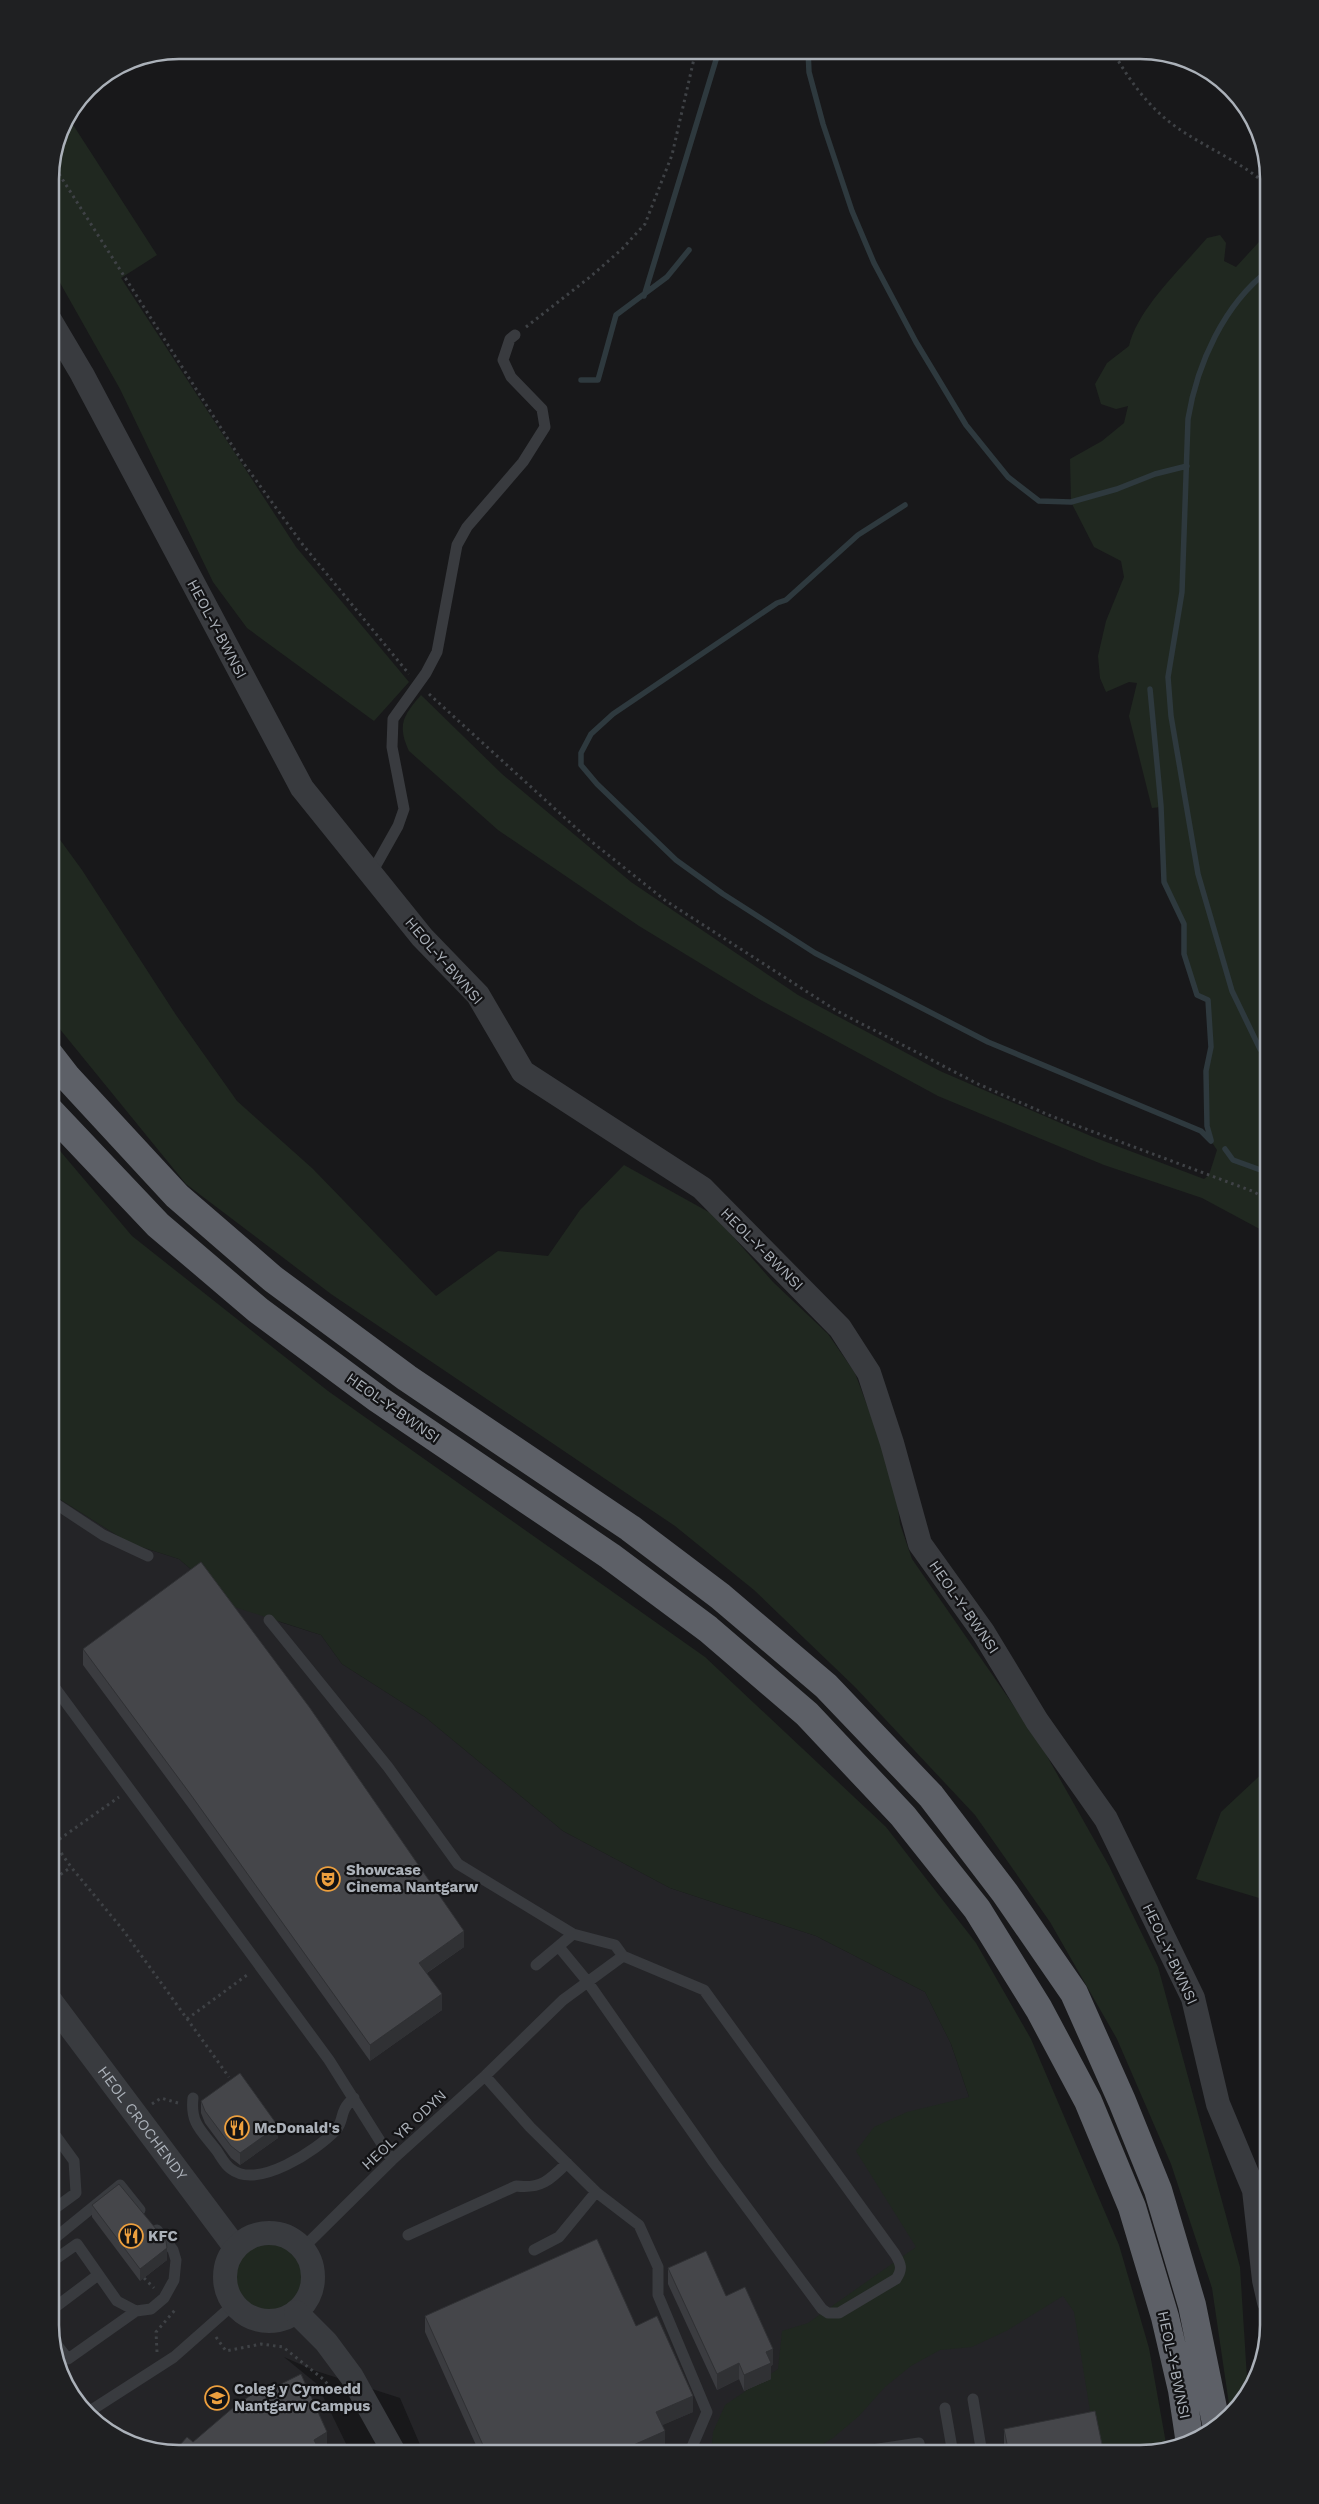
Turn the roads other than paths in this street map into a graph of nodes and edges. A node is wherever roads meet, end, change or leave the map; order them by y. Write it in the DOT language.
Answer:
graph roads {
  1 [pos="59,335"];
  2 [pos="515,335"];
  3 [pos="371,874"];
  4 [pos="59,1067"];
  5 [pos="59,1120"];
  6 [pos="59,1506"];
  7 [pos="148,1556"];
  8 [pos="269,1620"];
  9 [pos="59,1693"];
  10 [pos="573,1934"];
  11 [pos="559,1947"];
  12 [pos="623,1956"];
  13 [pos="536,1965"];
  14 [pos="587,1981"];
  15 [pos="59,2012"];
  16 [pos="485,2076"];
  17 [pos="354,2098"];
  18 [pos="192,2102"];
  19 [pos="59,2140"];
  20 [pos="392,2160"];
  21 [pos="567,2163"];
  22 [pos="596,2192"];
  23 [pos="59,2205"];
  24 [pos="59,2235"];
  25 [pos="408,2235"];
  26 [pos="1260,2244"];
  27 [pos="235,2247"];
  28 [pos="304,2248"];
  29 [pos="534,2250"];
  30 [pos="59,2257"];
  31 [pos="98,2275"];
  32 [pos="59,2304"];
  33 [pos="234,2304"];
  34 [pos="136,2312"];
  35 [pos="296,2312"];
  36 [pos="61,2351"];
  37 [pos="973,2399"];
  38 [pos="945,2408"];
  39 [pos="93,2409"];
  40 [pos="1215,2418"];
  41 [pos="1189,2435"];
  42 [pos="390,2445"];
  43 [pos="693,2445"];
  44 [pos="906,2445"];
  45 [pos="919,2445"];
  46 [pos="951,2445"];
  47 [pos="981,2445"];
  1 -- 3 [label="street, HEOL-Y-BWNSI"];
  2 -- 3 [label="lane"];
  3 -- 26 [label="street, HEOL-Y-BWNSI"];
  4 -- 40 [label="highway, HEOL-Y-BWNSI"];
  5 -- 41 [label="highway, HEOL-Y-BWNSI"];
  6 -- 7 [label="lane"];
  8 -- 10 [label="lane"];
  9 -- 17 [label="lane"];
  10 -- 11 [label="lane"];
  10 -- 12 [label="lane"];
  11 -- 13 [label="lane"];
  11 -- 14 [label="lane"];
  12 -- 14 [label="lane, HEOL YR ODYN"];
  12 -- 14 [label="lane"];
  14 -- 16 [label="lane, HEOL YR ODYN"];
  15 -- 27 [label="street, HEOL CROCHENDY"];
  16 -- 20 [label="lane, HEOL YR ODYN"];
  16 -- 21 [label="lane"];
  17 -- 18 [label="lane"];
  17 -- 20 [label="lane"];
  19 -- 23 [label="lane"];
  20 -- 28 [label="lane, HEOL YR ODYN"];
  21 -- 22 [label="lane"];
  21 -- 25 [label="lane"];
  22 -- 29 [label="lane"];
  22 -- 43 [label="lane"];
  24 -- 34 [label="lane"];
  27 -- 28 [label="street"];
  27 -- 33 [label="street"];
  28 -- 35 [label="street"];
  30 -- 31 [label="lane"];
  31 -- 32 [label="lane"];
  31 -- 34 [label="lane"];
  33 -- 35 [label="street"];
  33 -- 39 [label="lane"];
  34 -- 36 [label="lane"];
  35 -- 42 [label="street"];
  37 -- 47 [label="lane"];
  38 -- 46 [label="lane"];
  44 -- 45 [label="lane"];
}
